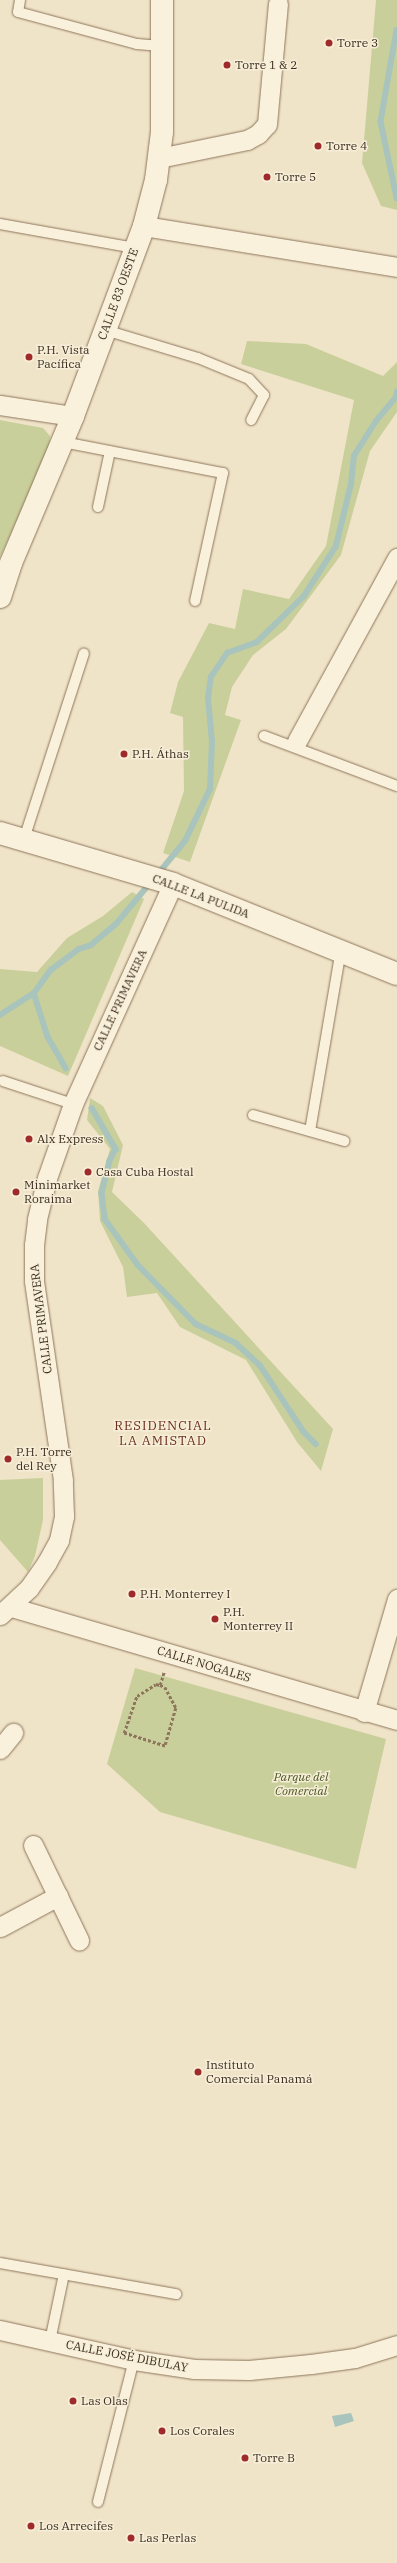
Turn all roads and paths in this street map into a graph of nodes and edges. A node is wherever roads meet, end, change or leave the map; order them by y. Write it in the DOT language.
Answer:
graph roads {
  1 [pos="20,0"];
  2 [pos="162,0"];
  3 [pos="278,4"];
  4 [pos="161,46"];
  5 [pos="160,158"];
  6 [pos="0,224"];
  7 [pos="144,226"];
  8 [pos="135,248"];
  9 [pos="397,267"];
  10 [pos="105,330"];
  11 [pos="0,405"];
  12 [pos="74,416"];
  13 [pos="251,420"];
  14 [pos="63,442"];
  15 [pos="110,452"];
  16 [pos="98,507"];
  17 [pos="397,558"];
  18 [pos="0,597"];
  19 [pos="195,601"];
  20 [pos="84,653"];
  21 [pos="264,736"];
  22 [pos="295,744"];
  23 [pos="397,786"];
  24 [pos="0,833"];
  25 [pos="24,840"];
  26 [pos="173,884"];
  27 [pos="341,950"];
  28 [pos="397,974"];
  29 [pos="3,1081"];
  30 [pos="73,1104"];
  31 [pos="253,1115"];
  32 [pos="310,1131"];
  33 [pos="344,1141"];
  34 [pos="397,1599"];
  35 [pos="5,1611"];
  36 [pos="164,1672"];
  37 [pos="160,1685"];
  38 [pos="364,1712"];
  39 [pos="397,1720"];
  40 [pos="13,1733"];
  41 [pos="0,1748"];
  42 [pos="33,1845"];
  43 [pos="58,1896"];
  44 [pos="0,1927"];
  45 [pos="79,1940"];
  46 [pos="0,2263"];
  47 [pos="64,2274"];
  48 [pos="176,2294"];
  49 [pos="0,2330"];
  50 [pos="50,2342"];
  51 [pos="397,2346"];
  52 [pos="134,2360"];
  53 [pos="98,2502"];
  1 -- 4 [label="lane"];
  2 -- 4 [label="street, CALLE 83 OESTE"];
  3 -- 5 [label="street"];
  4 -- 5 [label="street, CALLE 83 OESTE"];
  5 -- 7 [label="street, CALLE 83 OESTE"];
  6 -- 8 [label="lane"];
  7 -- 8 [label="street, CALLE 83 OESTE"];
  7 -- 9 [label="street"];
  8 -- 10 [label="street, CALLE 83 OESTE"];
  10 -- 12 [label="street, CALLE 83 OESTE"];
  10 -- 13 [label="lane"];
  11 -- 12 [label="street"];
  12 -- 14 [label="street, CALLE 83 OESTE"];
  14 -- 15 [label="lane"];
  14 -- 18 [label="street, CALLE 83 OESTE"];
  15 -- 16 [label="lane"];
  15 -- 19 [label="lane"];
  17 -- 22 [label="street"];
  20 -- 25 [label="lane"];
  21 -- 22 [label="lane"];
  22 -- 23 [label="lane"];
  24 -- 25 [label="street, CALLE LA PULIDA"];
  25 -- 26 [label="street, CALLE LA PULIDA"];
  26 -- 27 [label="street, CALLE LA PULIDA"];
  26 -- 30 [label="street, CALLE PRIMAVERA"];
  27 -- 28 [label="street, CALLE LA PULIDA"];
  27 -- 32 [label="lane"];
  29 -- 30 [label="lane"];
  30 -- 35 [label="street, CALLE PRIMAVERA"];
  31 -- 32 [label="lane"];
  32 -- 33 [label="lane"];
  34 -- 38 [label="street"];
  35 -- 38 [label="street, CALLE NOGALES"];
  36 -- 37 [label="path"];
  37 -- 37 [label="path"];
  38 -- 39 [label="street, CALLE NOGALES"];
  40 -- 41 [label="street"];
  42 -- 43 [label="street"];
  43 -- 44 [label="street"];
  43 -- 45 [label="street"];
  46 -- 47 [label="lane"];
  47 -- 48 [label="lane"];
  47 -- 50 [label="lane"];
  49 -- 50 [label="street, CALLE JOSÉ DIBULAY"];
  50 -- 52 [label="street, CALLE JOSÉ DIBULAY"];
  51 -- 52 [label="street, CALLE JOSÉ DIBULAY"];
  52 -- 53 [label="lane"];
}
